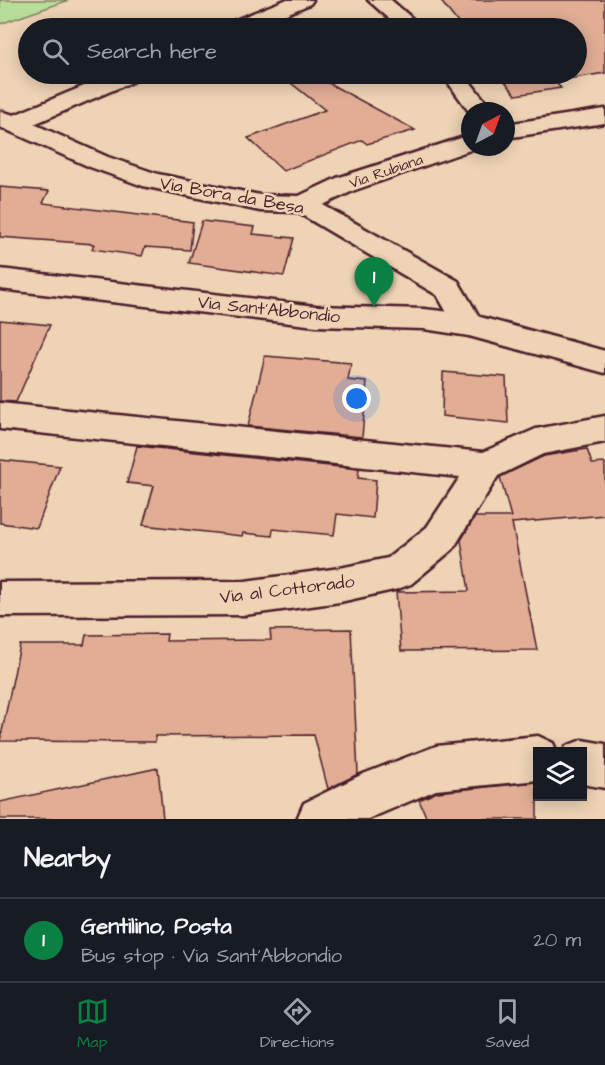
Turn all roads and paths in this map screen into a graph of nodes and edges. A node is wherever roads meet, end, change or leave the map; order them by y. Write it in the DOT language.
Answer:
graph roads {
  1 [pos="303,0"];
  2 [pos="378,0"];
  3 [pos="260,18"];
  4 [pos="400,18"];
  5 [pos="105,84"];
  6 [pos="461,84"];
  7 [pos="474,102"];
  8 [pos="605,116"];
  9 [pos="7,121"];
  10 [pos="515,130"];
  11 [pos="461,145"];
  12 [pos="303,204"];
  13 [pos="0,279"];
  14 [pos="469,325"];
  15 [pos="605,362"];
  16 [pos="0,416"];
  17 [pos="605,429"];
  18 [pos="486,466"];
  19 [pos="0,599"];
  20 [pos="533,758"];
  21 [pos="587,763"];
  22 [pos="605,766"];
  23 [pos="370,804"];
  24 [pos="320,819"];
  1 -- 3 [label="street"];
  2 -- 4 [label="street"];
  5 -- 9 [label="street"];
  6 -- 7 [label="street"];
  8 -- 10 [label="street"];
  9 -- 12 [label="street, Via Bora da Besa"];
  11 -- 12 [label="street, Via Rubiana"];
  12 -- 14 [label="street, Via Bora da Besa"];
  13 -- 14 [label="street, Via Sant'Abbondio"];
  14 -- 15 [label="street, Via Sant'Abbondio"];
  16 -- 18 [label="street"];
  17 -- 18 [label="street"];
  18 -- 19 [label="street, Via al Cottorado"];
  20 -- 23 [label="street"];
  21 -- 22 [label="street"];
  23 -- 24 [label="street"];
}
